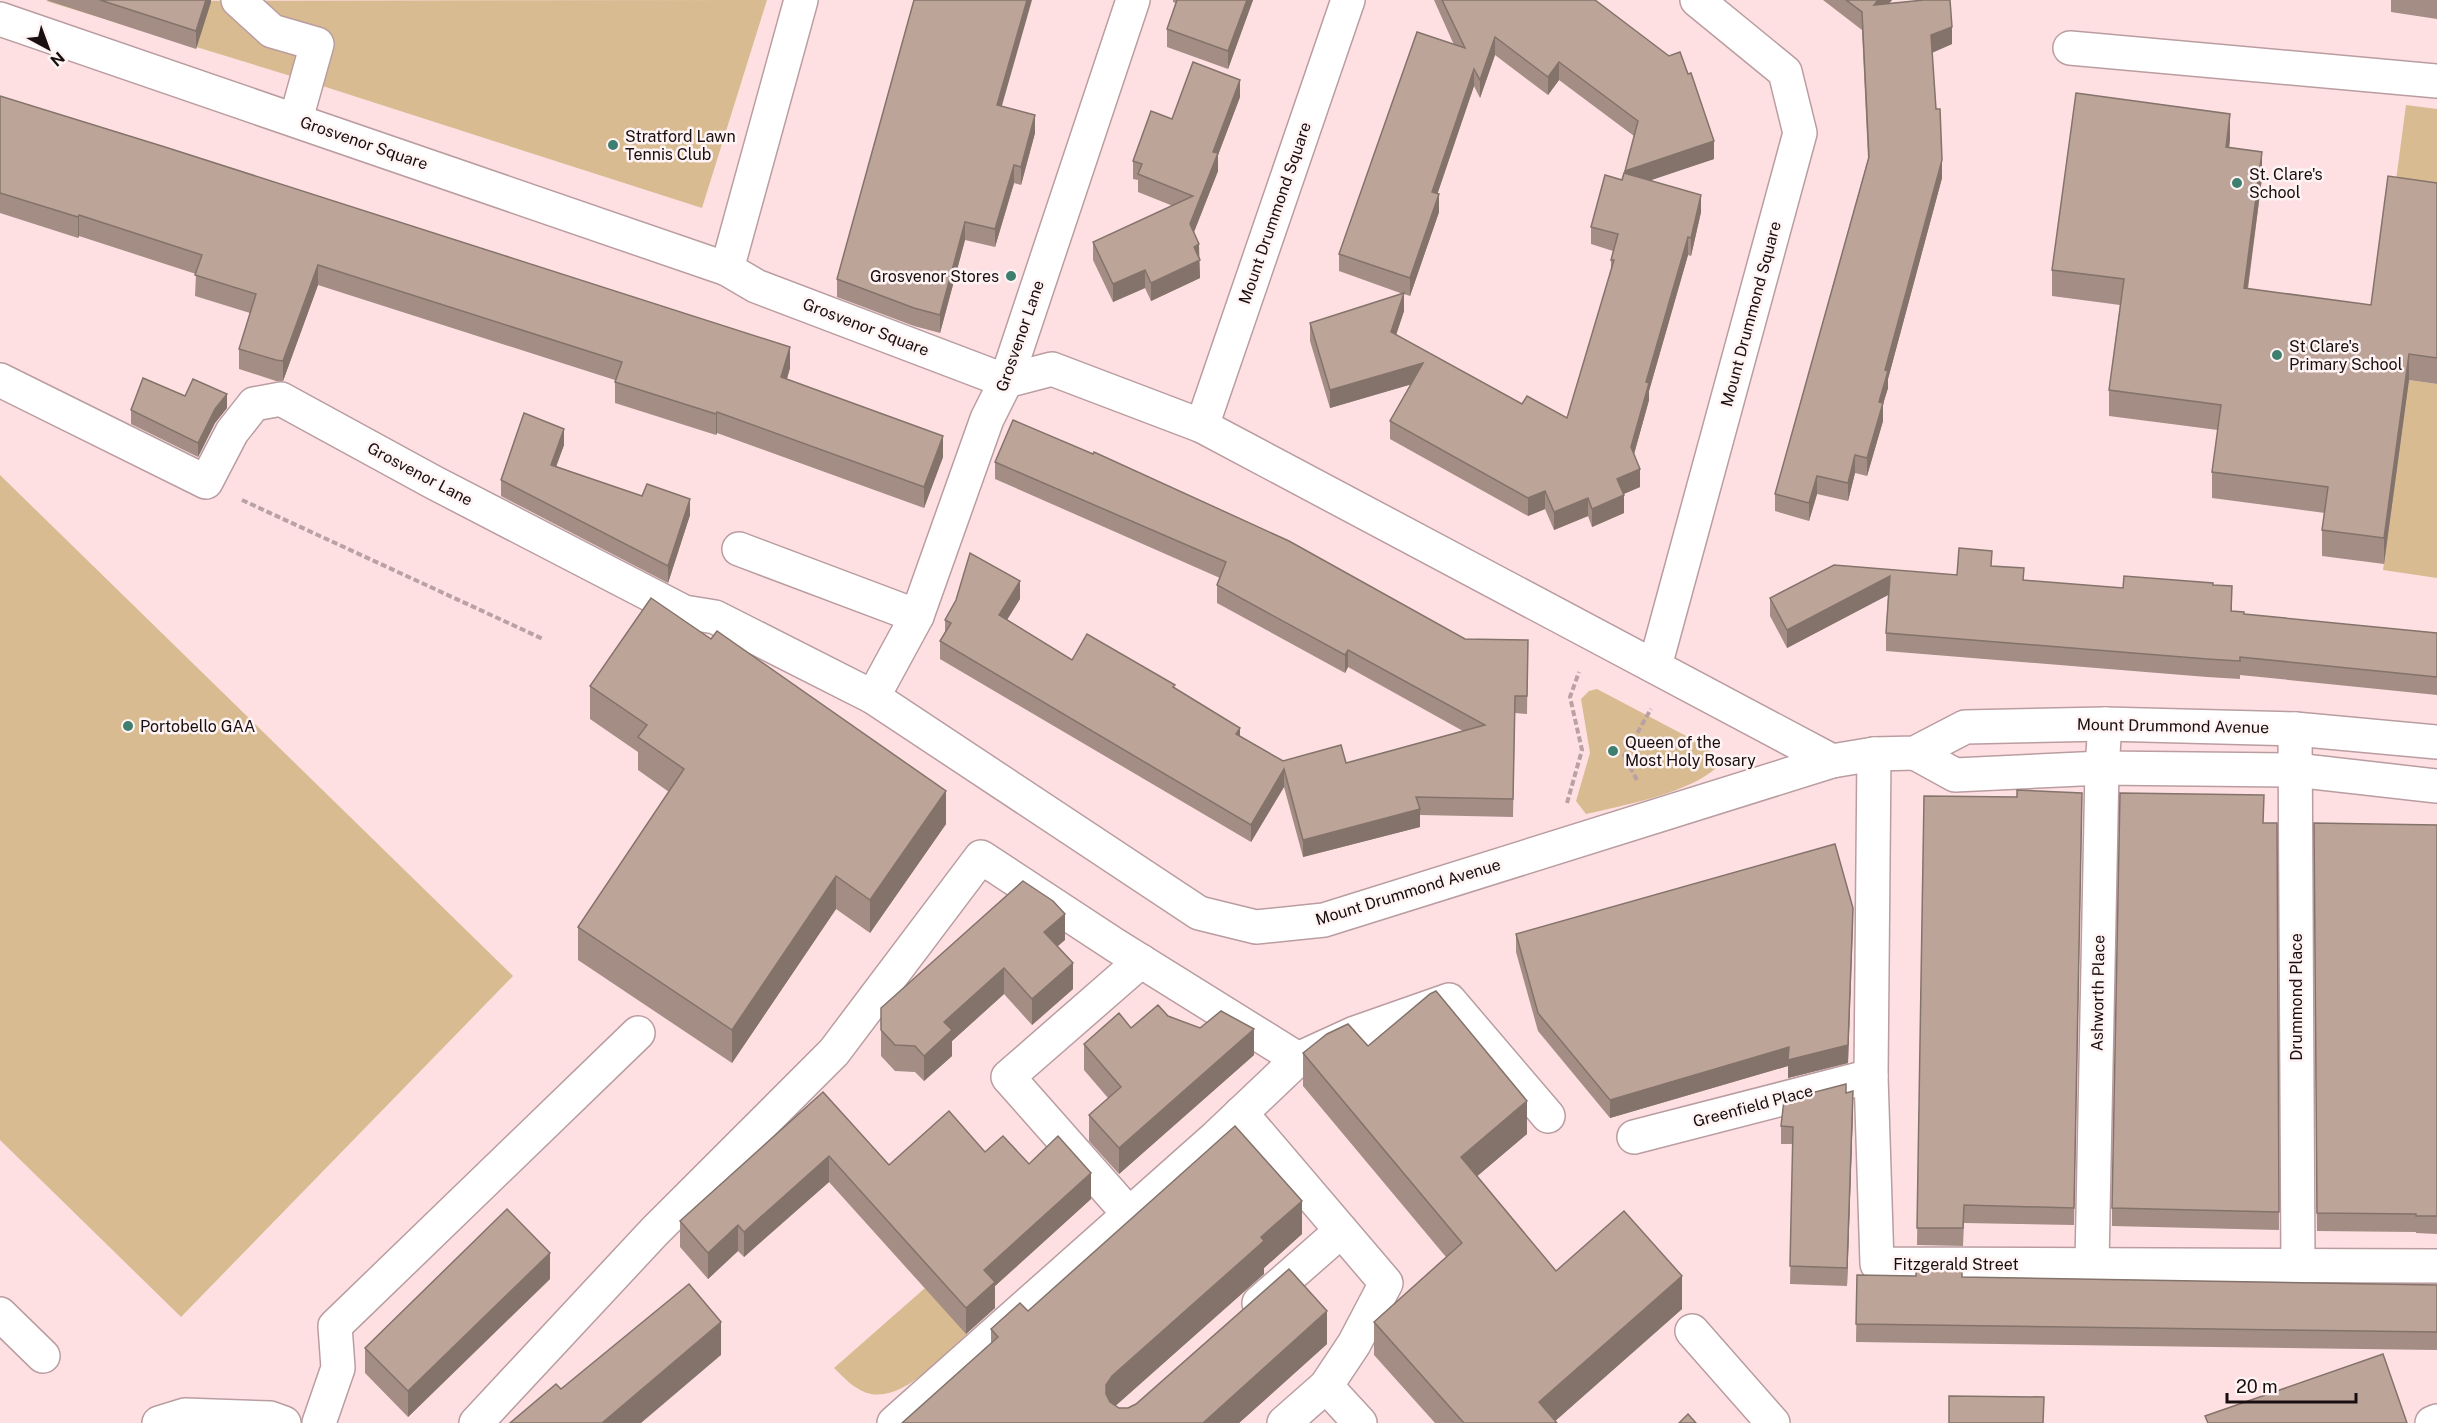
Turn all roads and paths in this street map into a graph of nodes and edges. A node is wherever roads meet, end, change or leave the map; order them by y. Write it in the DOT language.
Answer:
graph roads {
  1 [pos="238,0"];
  2 [pos="801,0"];
  3 [pos="1133,0"];
  4 [pos="1348,0"];
  5 [pos="1697,0"];
  6 [pos="0,19"];
  7 [pos="2070,48"];
  8 [pos="2437,81"];
  9 [pos="296,119"];
  10 [pos="727,269"];
  11 [pos="0,380"];
  12 [pos="1006,381"];
  13 [pos="1202,426"];
  14 [pos="233,496"];
  15 [pos="739,549"];
  16 [pos="917,616"];
  17 [pos="1593,634"];
  18 [pos="543,639"];
  19 [pos="1655,666"];
  20 [pos="873,697"];
  21 [pos="910,721"];
  22 [pos="2105,724"];
  23 [pos="2295,729"];
  24 [pos="2437,742"];
  25 [pos="1915,753"];
  26 [pos="1874,754"];
  27 [pos="1832,760"];
  28 [pos="2102,768"];
  29 [pos="2295,770"];
  30 [pos="1639,784"];
  31 [pos="2437,786"];
  32 [pos="1572,842"];
  33 [pos="1141,961"];
  34 [pos="638,1033"];
  35 [pos="1298,1059"];
  36 [pos="1872,1076"];
  37 [pos="1241,1113"];
  38 [pos="1548,1116"];
  39 [pos="1634,1137"];
  40 [pos="1129,1214"];
  41 [pos="1341,1231"];
  42 [pos="2092,1263"];
  43 [pos="2298,1265"];
  44 [pos="2437,1266"];
  45 [pos="0,1314"];
  46 [pos="1237,1323"];
  47 [pos="1692,1331"];
  48 [pos="43,1356"];
  49 [pos="1326,1386"];
  50 [pos="2437,1421"];
  51 [pos="159,1423"];
  52 [pos="284,1423"];
  53 [pos="319,1423"];
  54 [pos="476,1423"];
  55 [pos="894,1423"];
  56 [pos="1284,1423"];
  57 [pos="1360,1423"];
  58 [pos="1773,1423"];
  59 [pos="2432,1423"];
  1 -- 9 [label="street"];
  2 -- 10 [label="street"];
  3 -- 12 [label="street, Grosvenor Lane"];
  4 -- 13 [label="street, Mount Drummond Square"];
  5 -- 19 [label="street, Mount Drummond Square"];
  6 -- 9 [label="street, Grosvenor Square"];
  7 -- 8 [label="street"];
  9 -- 10 [label="street, Grosvenor Square"];
  10 -- 12 [label="street, Grosvenor Square"];
  11 -- 20 [label="street, Grosvenor Lane"];
  12 -- 13 [label="street"];
  12 -- 16 [label="street, Grosvenor Lane"];
  13 -- 17 [label="street"];
  14 -- 18 [label="path"];
  15 -- 16 [label="street"];
  16 -- 20 [label="street, Grosvenor Lane"];
  17 -- 19 [label="street"];
  17 -- 32 [label="path"];
  19 -- 27 [label="street"];
  19 -- 30 [label="path"];
  20 -- 21 [label="street, Grosvenor Lane"];
  21 -- 32 [label="street, Mount Drummond Avenue"];
  22 -- 23 [label="street, Mount Drummond Avenue"];
  22 -- 25 [label="street, Mount Drummond Avenue"];
  22 -- 28 [label="street, Ashworth Place"];
  23 -- 24 [label="street, Mount Drummond Avenue"];
  23 -- 29 [label="street, Drummond Place"];
  25 -- 26 [label="street, Mount Drummond Avenue"];
  25 -- 28 [label="street"];
  26 -- 27 [label="street, Mount Drummond Avenue"];
  26 -- 36 [label="street, Fitzgerald Street"];
  27 -- 32 [label="street, Mount Drummond Avenue"];
  28 -- 29 [label="street"];
  28 -- 42 [label="street, Ashworth Place"];
  29 -- 31 [label="street"];
  29 -- 43 [label="street, Drummond Place"];
  33 -- 35 [label="street"];
  33 -- 40 [label="street"];
  33 -- 54 [label="street"];
  34 -- 53 [label="street"];
  35 -- 37 [label="street"];
  35 -- 38 [label="street"];
  36 -- 39 [label="street, Greenfield Place"];
  36 -- 42 [label="street, Fitzgerald Street"];
  37 -- 40 [label="street"];
  37 -- 41 [label="street"];
  40 -- 55 [label="street"];
  41 -- 46 [label="street"];
  41 -- 49 [label="street"];
  42 -- 43 [label="street, Fitzgerald Street"];
  43 -- 44 [label="street, Fitzgerald Street"];
  45 -- 48 [label="street"];
  47 -- 58 [label="street"];
  49 -- 56 [label="street"];
  49 -- 57 [label="street"];
  50 -- 59 [label="street"];
  51 -- 52 [label="street"];
}
